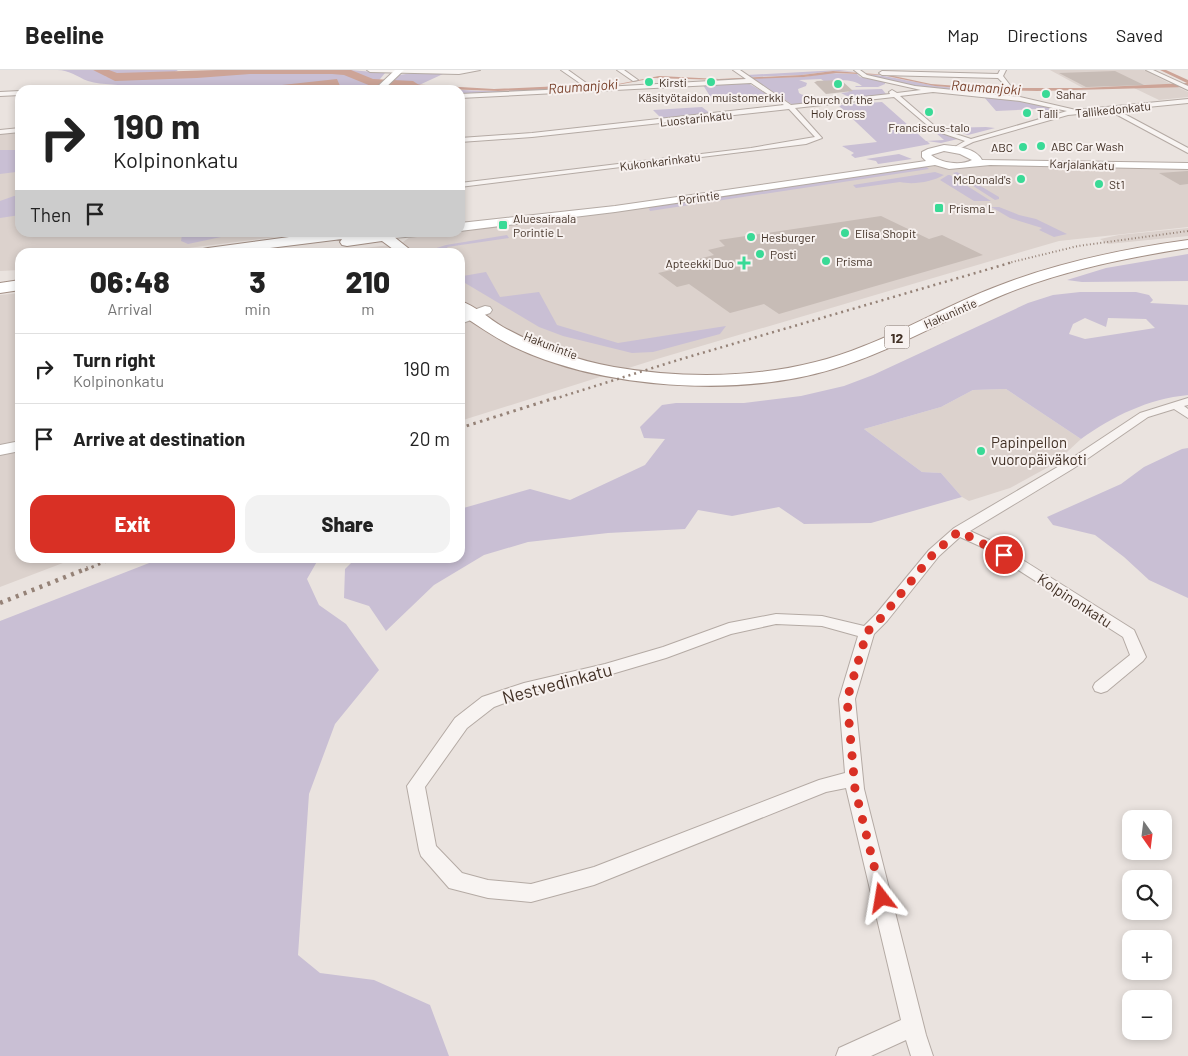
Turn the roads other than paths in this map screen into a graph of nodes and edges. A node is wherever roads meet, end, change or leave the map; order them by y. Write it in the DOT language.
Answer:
graph roads {
  1 [pos="370,70"];
  2 [pos="477,70"];
  3 [pos="564,70"];
  4 [pos="620,70"];
  5 [pos="736,70"];
  6 [pos="904,70"];
  7 [pos="956,70"];
  8 [pos="1149,70"];
  9 [pos="399,71"];
  10 [pos="459,72"];
  11 [pos="860,72"];
  12 [pos="1002,73"];
  13 [pos="910,76"];
  14 [pos="968,76"];
  15 [pos="747,79"];
  16 [pos="635,80"];
  17 [pos="974,82"];
  18 [pos="894,83"];
  19 [pos="384,85"];
  20 [pos="587,86"];
  21 [pos="1184,86"];
  22 [pos="1011,88"];
  23 [pos="931,91"];
  24 [pos="15,93"];
  25 [pos="0,94"];
  26 [pos="895,95"];
  27 [pos="465,96"];
  28 [pos="1188,101"];
  29 [pos="792,108"];
  30 [pos="1111,108"];
  31 [pos="1076,112"];
  32 [pos="15,130"];
  33 [pos="0,132"];
  34 [pos="465,140"];
  35 [pos="971,141"];
  36 [pos="955,149"];
  37 [pos="1188,151"];
  38 [pos="975,159"];
  39 [pos="932,160"];
  40 [pos="1188,161"];
  41 [pos="1188,166"];
  42 [pos="465,184"];
  43 [pos="465,220"];
  44 [pos="465,226"];
  45 [pos="398,237"];
  46 [pos="341,241"];
  47 [pos="382,241"];
  48 [pos="305,244"];
  49 [pos="1188,244"];
  50 [pos="256,248"];
  51 [pos="286,248"];
  52 [pos="15,278"];
  53 [pos="0,280"];
  54 [pos="15,286"];
  55 [pos="0,288"];
  56 [pos="469,313"];
  57 [pos="1181,402"];
  58 [pos="1188,415"];
  59 [pos="15,447"];
  60 [pos="0,450"];
  61 [pos="959,531"];
  62 [pos="867,632"];
  63 [pos="1101,687"];
  64 [pos="854,779"];
  65 [pos="912,1025"];
  66 [pos="846,1056"];
  67 [pos="922,1056"];
  1 -- 9 [label="street"];
  2 -- 10 [label="street"];
  3 -- 20 [label="street"];
  4 -- 16 [label="street"];
  5 -- 15 [label="street"];
  6 -- 13 [label="street"];
  7 -- 14 [label="street"];
  8 -- 21 [label="street"];
  9 -- 10 [label="street"];
  9 -- 19 [label="main road"];
  11 -- 13 [label="street"];
  11 -- 18 [label="street"];
  12 -- 14 [label="street"];
  12 -- 22 [label="street"];
  13 -- 14 [label="street"];
  14 -- 17 [label="street"];
  15 -- 27 [label="street"];
  15 -- 29 [label="street"];
  18 -- 23 [label="street"];
  18 -- 26 [label="street"];
  23 -- 26 [label="street, Luostarinkatu"];
  23 -- 31 [label="street"];
  24 -- 25 [label="street"];
  26 -- 29 [label="street, Luostarinkatu"];
  26 -- 35 [label="street"];
  28 -- 30 [label="street, Tallikedonkatu"];
  29 -- 34 [label="street, Luostarinkatu"];
  29 -- 42 [label="street, Kukonkarinkatu"];
  30 -- 31 [label="street, Tallikedonkatu"];
  30 -- 37 [label="street"];
  31 -- 35 [label="street, Tallikedonkatu"];
  32 -- 33 [label="street"];
  35 -- 36 [label="street, Tallikedonkatu"];
  36 -- 38 [label="main road"];
  36 -- 39 [label="main road"];
  38 -- 39 [label="main road"];
  38 -- 40 [label="main road, Karjalankatu"];
  38 -- 41 [label="main road, Karjalankatu"];
  39 -- 43 [label="main road, Porintie"];
  39 -- 44 [label="main road, Porintie"];
  45 -- 47 [label="main road"];
  46 -- 47 [label="highway"];
  46 -- 47 [label="highway"];
  46 -- 48 [label="highway"];
  48 -- 50 [label="highway"];
  48 -- 51 [label="highway"];
  49 -- 56 [label="highway, Hakunintie / 12"];
  52 -- 53 [label="highway"];
  54 -- 55 [label="highway"];
  57 -- 58 [label="street"];
  57 -- 61 [label="street"];
  59 -- 60 [label="main road"];
  61 -- 62 [label="street"];
  61 -- 63 [label="street, Kolpinonkatu"];
  62 -- 64 [label="street"];
  62 -- 64 [label="street, Nestvedinkatu"];
  64 -- 65 [label="street"];
  65 -- 66 [label="street"];
  65 -- 67 [label="street"];
}
